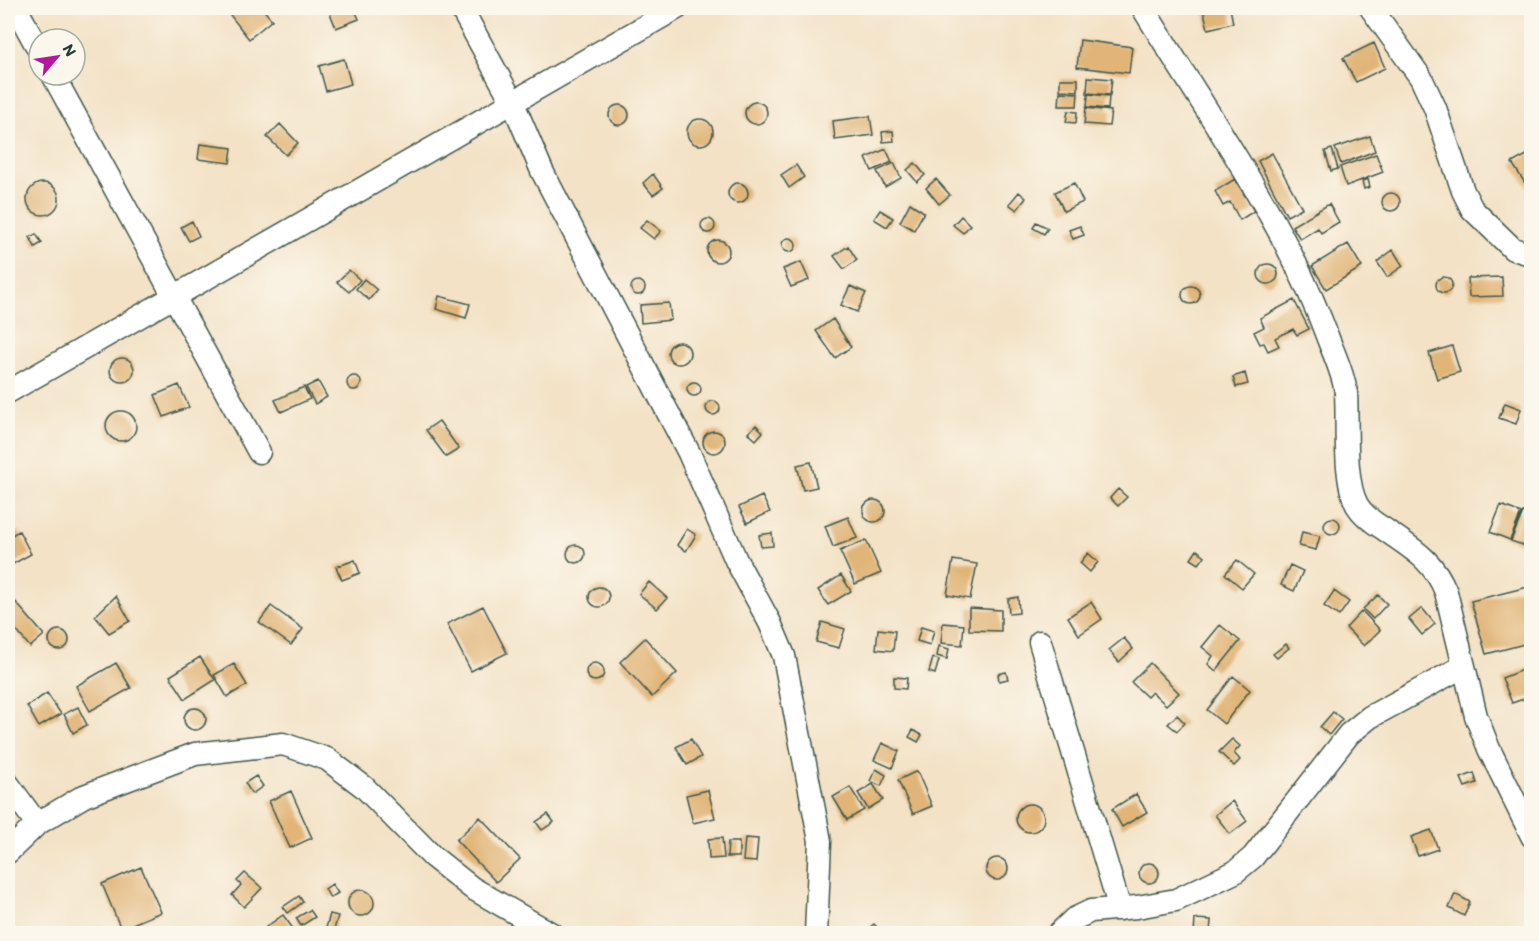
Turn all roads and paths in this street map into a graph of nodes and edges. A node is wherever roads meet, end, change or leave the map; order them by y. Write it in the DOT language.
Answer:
graph roads {
  1 [pos="16,8"];
  2 [pos="461,8"];
  3 [pos="677,8"];
  4 [pos="1143,8"];
  5 [pos="1371,8"];
  6 [pos="27,28"];
  7 [pos="60,87"];
  8 [pos="513,103"];
  9 [pos="1532,252"];
  10 [pos="174,297"];
  11 [pos="8,392"];
  12 [pos="259,452"];
  13 [pos="1040,642"];
  14 [pos="1464,666"];
  15 [pos="8,784"];
  16 [pos="37,824"];
  17 [pos="1532,836"];
  18 [pos="8,852"];
  19 [pos="1120,909"];
  20 [pos="552,933"];
  21 [pos="816,933"];
  22 [pos="1058,933"];
  1 -- 6 [label="street"];
  2 -- 8 [label="street"];
  3 -- 8 [label="street"];
  4 -- 14 [label="street"];
  5 -- 9 [label="street"];
  7 -- 10 [label="street"];
  8 -- 10 [label="street"];
  8 -- 21 [label="street"];
  10 -- 11 [label="street"];
  10 -- 12 [label="street"];
  13 -- 19 [label="street"];
  14 -- 17 [label="street"];
  14 -- 19 [label="street"];
  15 -- 16 [label="street"];
  16 -- 18 [label="street"];
  16 -- 20 [label="street"];
  19 -- 22 [label="street"];
}
